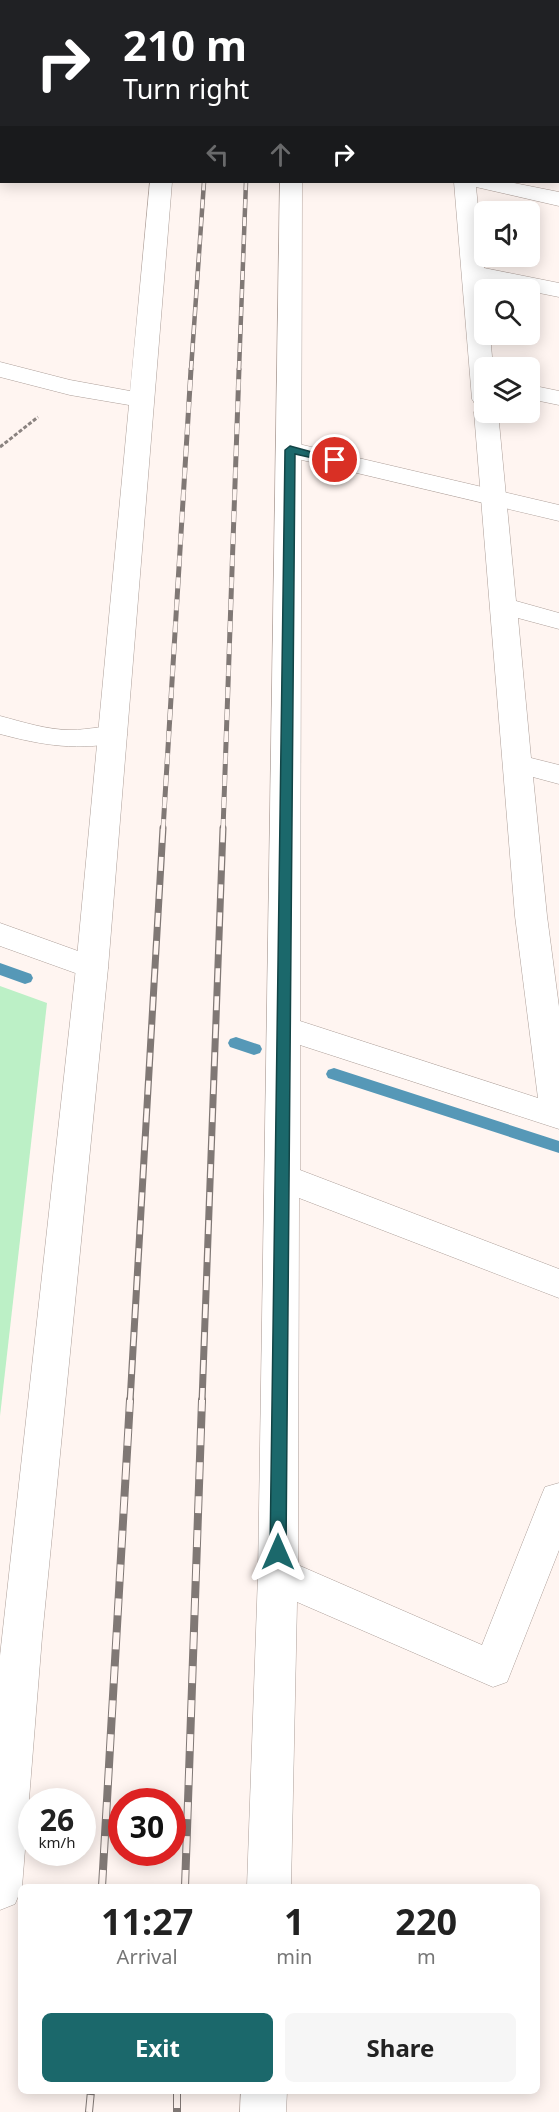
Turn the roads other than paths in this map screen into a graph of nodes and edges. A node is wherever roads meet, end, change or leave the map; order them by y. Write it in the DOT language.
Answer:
graph roads {
  1 [pos="161,183"];
  2 [pos="291,183"];
  3 [pos="465,183"];
  4 [pos="491,183"];
  5 [pos="518,186"];
  6 [pos="559,199"];
  7 [pos="473,273"];
  8 [pos="559,290"];
  9 [pos="481,357"];
  10 [pos="0,369"];
  11 [pos="540,394"];
  12 [pos="559,398"];
  13 [pos="141,399"];
  14 [pos="487,423"];
  15 [pos="290,450"];
  16 [pos="494,497"];
  17 [pos="559,513"];
  18 [pos="503,606"];
  19 [pos="559,621"];
  20 [pos="0,725"];
  21 [pos="113,735"];
  22 [pos="517,763"];
  23 [pos="559,775"];
  24 [pos="545,920"];
  25 [pos="0,934"];
  26 [pos="92,968"];
  27 [pos="282,1027"];
  28 [pos="558,1117"];
  29 [pos="281,1177"];
  30 [pos="559,1284"];
  31 [pos="559,1499"];
  32 [pos="278,1575"];
  33 [pos="269,1884"];
  34 [pos="0,1889"];
  35 [pos="264,2094"];
  36 [pos="263,2112"];
  1 -- 13 [label="street"];
  2 -- 15 [label="street"];
  3 -- 7 [label="street"];
  4 -- 5 [label="street"];
  5 -- 6 [label="street"];
  7 -- 8 [label="street"];
  7 -- 9 [label="street"];
  10 -- 13 [label="street"];
  11 -- 12 [label="street"];
  13 -- 21 [label="street"];
  14 -- 16 [label="street"];
  15 -- 16 [label="street"];
  15 -- 27 [label="street"];
  16 -- 17 [label="street"];
  16 -- 18 [label="street"];
  18 -- 19 [label="street"];
  18 -- 22 [label="street"];
  20 -- 21 [label="street"];
  21 -- 26 [label="street"];
  22 -- 23 [label="street"];
  22 -- 24 [label="street"];
  24 -- 28 [label="street"];
  25 -- 26 [label="street"];
  26 -- 34 [label="street"];
  27 -- 28 [label="street"];
  27 -- 29 [label="street"];
  29 -- 30 [label="street"];
  29 -- 32 [label="street"];
  31 -- 32 [label="street"];
  32 -- 33 [label="street"];
  35 -- 36 [label="street"];
}
